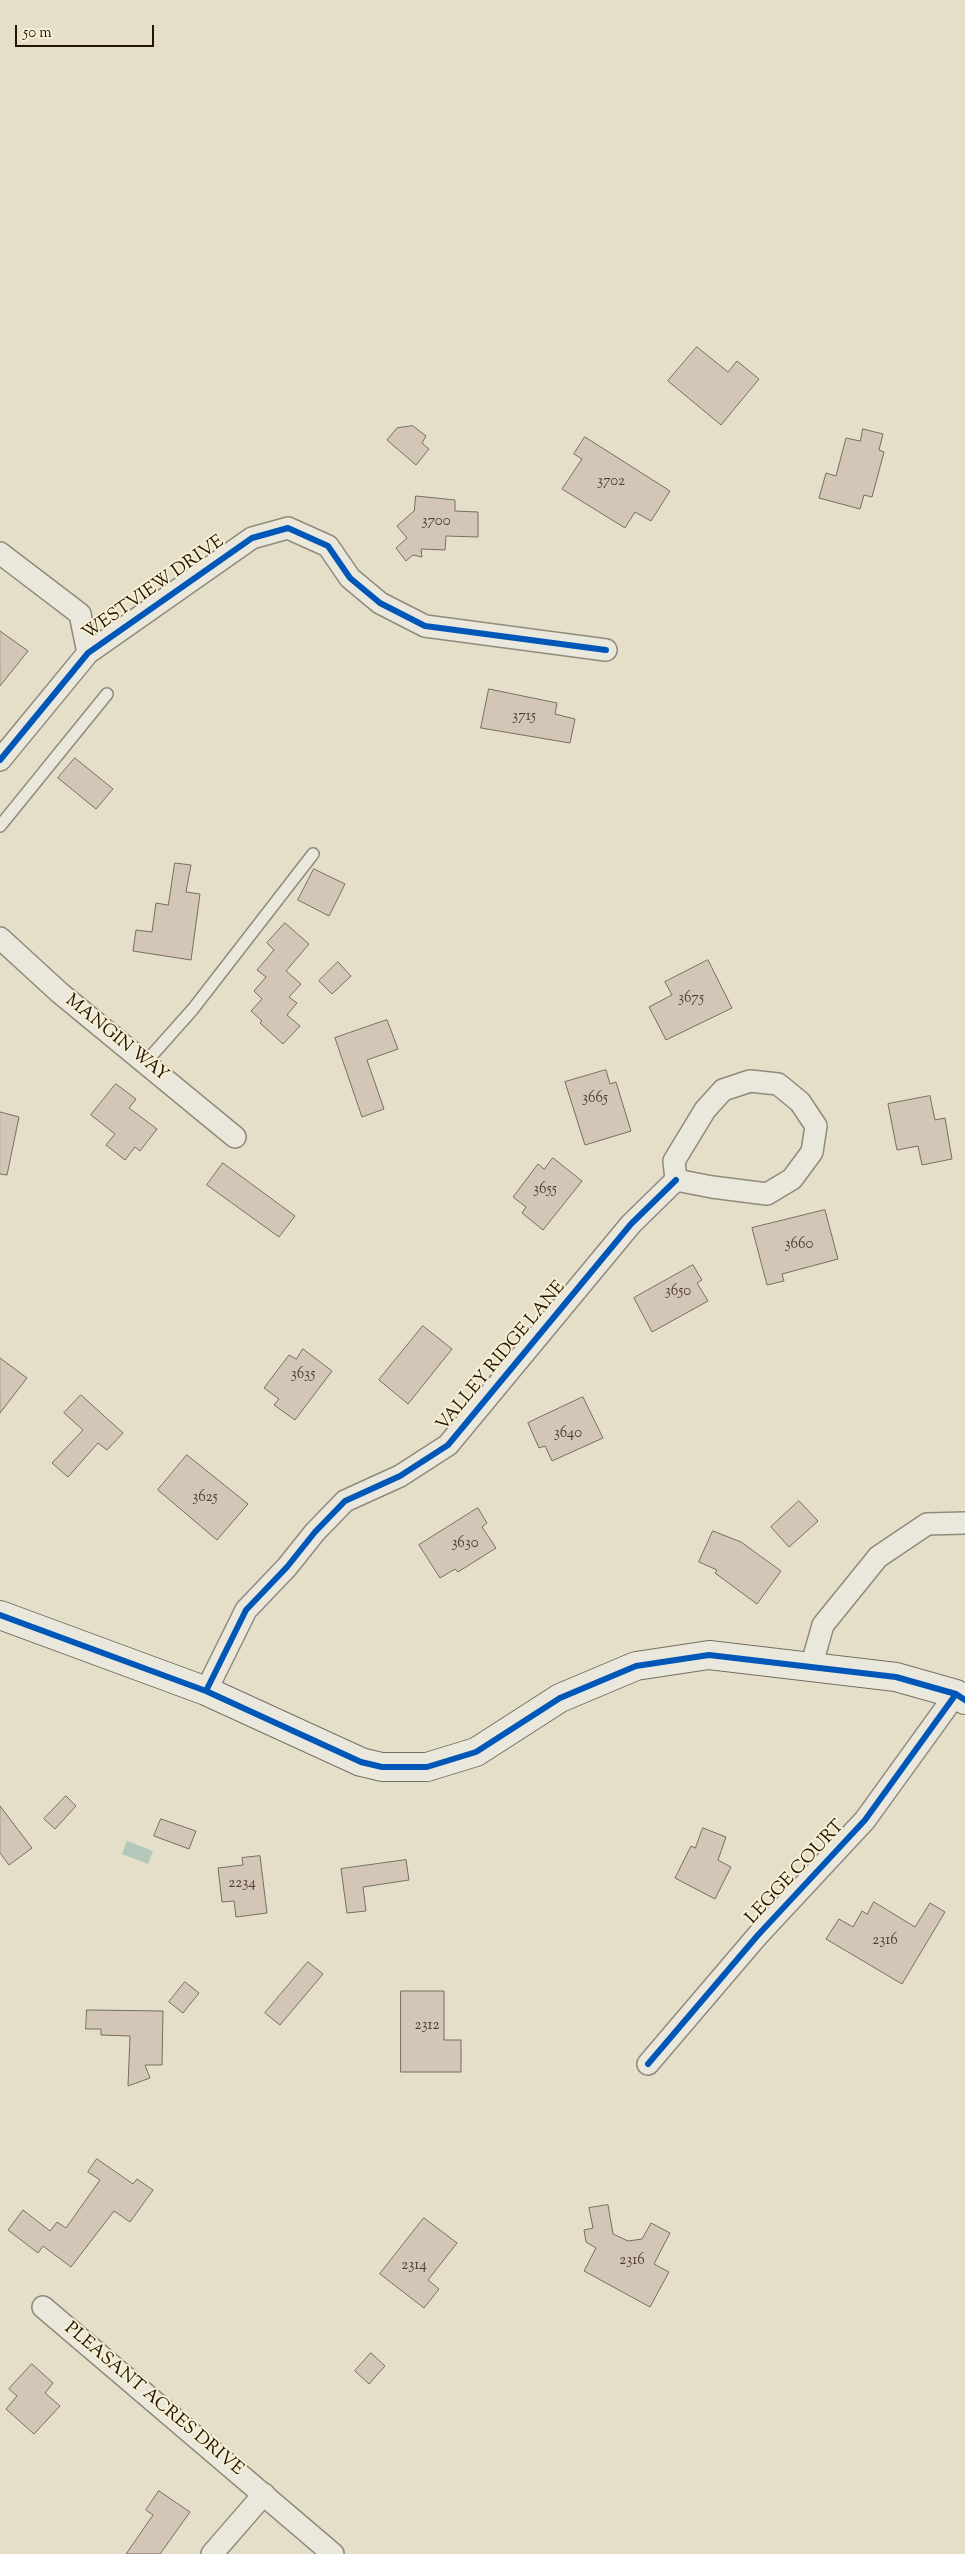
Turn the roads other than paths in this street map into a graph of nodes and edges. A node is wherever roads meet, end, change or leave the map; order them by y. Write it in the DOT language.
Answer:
graph roads {
  1 [pos="0,554"];
  2 [pos="606,650"];
  3 [pos="88,653"];
  4 [pos="108,694"];
  5 [pos="0,760"];
  6 [pos="0,826"];
  7 [pos="313,854"];
  8 [pos="0,938"];
  9 [pos="145,1063"];
  10 [pos="235,1137"];
  11 [pos="676,1180"];
  12 [pos="965,1523"];
  13 [pos="0,1615"];
  14 [pos="812,1667"];
  15 [pos="206,1691"];
  16 [pos="960,1697"];
  17 [pos="648,2064"];
  18 [pos="43,2307"];
  19 [pos="264,2494"];
  20 [pos="212,2554"];
  21 [pos="333,2554"];
  1 -- 3 [label="street"];
  2 -- 3 [label="street, WESTVIEW DRIVE"];
  3 -- 5 [label="street, WESTVIEW DRIVE"];
  4 -- 6 [label="lane"];
  7 -- 9 [label="lane"];
  8 -- 9 [label="street, MANGIN WAY"];
  9 -- 10 [label="street, MANGIN WAY"];
  11 -- 11 [label="street"];
  11 -- 15 [label="street, VALLEY RIDGE LANE"];
  12 -- 14 [label="street"];
  13 -- 15 [label="street"];
  14 -- 15 [label="street"];
  14 -- 16 [label="street"];
  16 -- 17 [label="street, LEGGE COURT"];
  18 -- 19 [label="street, PLEASANT ACRES DRIVE"];
  19 -- 20 [label="street"];
  19 -- 21 [label="street, PLEASANT ACRES DRIVE"];
}
